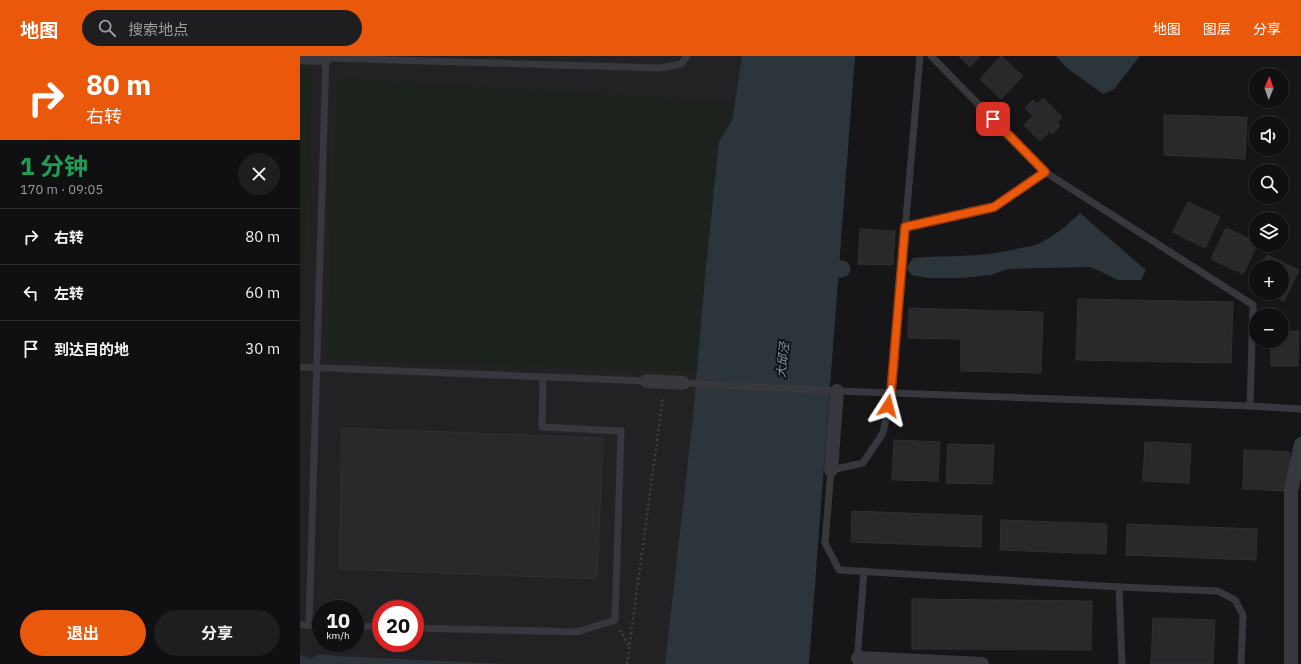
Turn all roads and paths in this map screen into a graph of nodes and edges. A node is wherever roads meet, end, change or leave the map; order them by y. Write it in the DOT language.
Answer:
graph roads {
  1 [pos="687,56"];
  2 [pos="920,56"];
  3 [pos="931,56"];
  4 [pos="300,57"];
  5 [pos="326,57"];
  6 [pos="1045,172"];
  7 [pos="905,227"];
  8 [pos="300,367"];
  9 [pos="316,369"];
  10 [pos="544,378"];
  11 [pos="647,381"];
  12 [pos="665,382"];
  13 [pos="682,383"];
  14 [pos="838,391"];
  15 [pos="891,393"];
  16 [pos="1250,406"];
  17 [pos="1301,409"];
  18 [pos="1301,444"];
  19 [pos="831,470"];
  20 [pos="864,571"];
  21 [pos="1118,587"];
  22 [pos="615,620"];
  23 [pos="300,625"];
  24 [pos="309,625"];
  25 [pos="312,625"];
  26 [pos="424,628"];
  27 [pos="630,647"];
  28 [pos="857,661"];
  29 [pos="627,664"];
  30 [pos="982,664"];
  31 [pos="1122,664"];
  32 [pos="1241,664"];
  33 [pos="1291,664"];
  1 -- 5 [label="lane"];
  2 -- 7 [label="lane"];
  3 -- 6 [label="lane"];
  4 -- 5 [label="street"];
  5 -- 9 [label="lane"];
  6 -- 7 [label="lane"];
  6 -- 16 [label="lane"];
  7 -- 15 [label="lane"];
  8 -- 9 [label="lane"];
  9 -- 10 [label="lane"];
  9 -- 24 [label="lane"];
  10 -- 11 [label="lane"];
  10 -- 22 [label="lane"];
  11 -- 12 [label="street"];
  12 -- 13 [label="street"];
  12 -- 27 [label="path"];
  13 -- 14 [label="lane"];
  14 -- 15 [label="lane"];
  14 -- 19 [label="street"];
  15 -- 16 [label="lane"];
  15 -- 19 [label="lane"];
  16 -- 17 [label="lane"];
  18 -- 33 [label="street"];
  19 -- 20 [label="lane"];
  20 -- 21 [label="lane"];
  20 -- 28 [label="lane"];
  21 -- 31 [label="lane"];
  21 -- 32 [label="lane"];
  22 -- 26 [label="lane"];
  22 -- 27 [label="path"];
  23 -- 24 [label="lane"];
  24 -- 25 [label="lane"];
  27 -- 29 [label="path"];
  28 -- 30 [label="street"];
}
